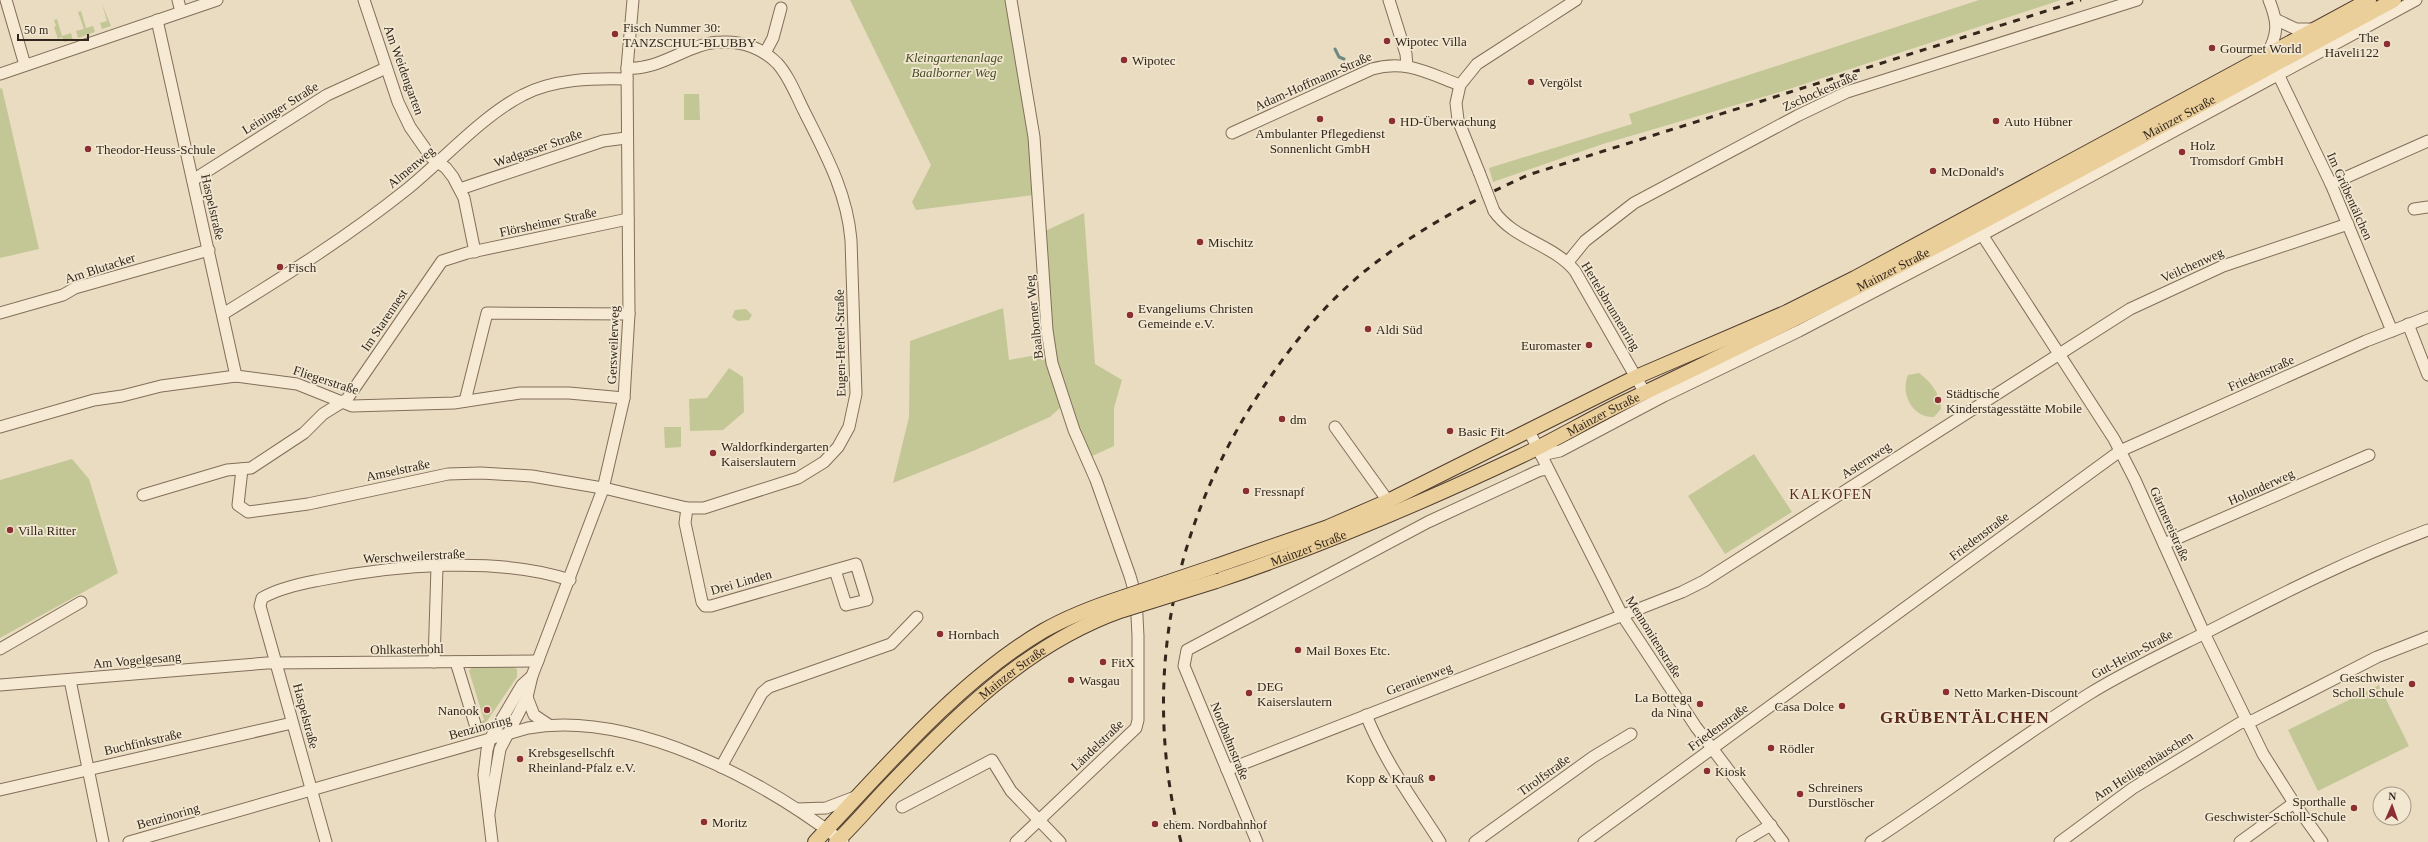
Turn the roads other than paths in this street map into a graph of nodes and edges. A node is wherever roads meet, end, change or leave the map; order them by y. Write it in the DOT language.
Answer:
graph roads {
  1 [pos="6,0"];
  2 [pos="178,0"];
  3 [pos="217,0"];
  4 [pos="364,0"];
  5 [pos="633,0"];
  6 [pos="1011,0"];
  7 [pos="1389,0"];
  8 [pos="1576,0"];
  9 [pos="2137,0"];
  10 [pos="2269,0"];
  11 [pos="2369,0"];
  12 [pos="2394,0"];
  13 [pos="2416,0"];
  14 [pos="781,8"];
  15 [pos="180,12"];
  16 [pos="157,20"];
  17 [pos="2277,20"];
  18 [pos="2315,29"];
  19 [pos="765,53"];
  20 [pos="2266,56"];
  21 [pos="25,65"];
  22 [pos="1407,66"];
  23 [pos="386,68"];
  24 [pos="0,74"];
  25 [pos="627,74"];
  26 [pos="2278,74"];
  27 [pos="1460,85"];
  28 [pos="1232,133"];
  29 [pos="626,138"];
  30 [pos="2428,142"];
  31 [pos="439,163"];
  32 [pos="193,180"];
  33 [pos="2331,184"];
  34 [pos="460,189"];
  35 [pos="2428,207"];
  36 [pos="2414,209"];
  37 [pos="628,219"];
  38 [pos="2348,224"];
  39 [pos="1979,230"];
  40 [pos="209,250"];
  41 [pos="475,252"];
  42 [pos="1568,262"];
  43 [pos="0,313"];
  44 [pos="224,314"];
  45 [pos="629,314"];
  46 [pos="2428,317"];
  47 [pos="2408,324"];
  48 [pos="2392,331"];
  49 [pos="2058,354"];
  50 [pos="2428,375"];
  51 [pos="236,376"];
  52 [pos="1636,377"];
  53 [pos="1645,393"];
  54 [pos="624,398"];
  55 [pos="465,401"];
  56 [pos="342,403"];
  57 [pos="1335,426"];
  58 [pos="0,427"];
  59 [pos="1529,431"];
  60 [pos="1539,451"];
  61 [pos="2120,451"];
  62 [pos="2369,455"];
  63 [pos="242,469"];
  64 [pos="1547,469"];
  65 [pos="603,489"];
  66 [pos="143,495"];
  67 [pos="1388,501"];
  68 [pos="686,508"];
  69 [pos="2428,530"];
  70 [pos="2164,544"];
  71 [pos="437,567"];
  72 [pos="835,570"];
  73 [pos="570,580"];
  74 [pos="262,598"];
  75 [pos="81,602"];
  76 [pos="1124,604"];
  77 [pos="1622,615"];
  78 [pos="917,617"];
  79 [pos="1137,619"];
  80 [pos="2204,633"];
  81 [pos="2428,637"];
  82 [pos="0,649"];
  83 [pos="538,661"];
  84 [pos="434,662"];
  85 [pos="456,662"];
  86 [pos="277,663"];
  87 [pos="532,676"];
  88 [pos="70,680"];
  89 [pos="0,685"];
  90 [pos="527,697"];
  91 [pos="1366,715"];
  92 [pos="2246,721"];
  93 [pos="292,723"];
  94 [pos="475,724"];
  95 [pos="549,725"];
  96 [pos="509,734"];
  97 [pos="1631,734"];
  98 [pos="490,739"];
  99 [pos="1713,748"];
  100 [pos="721,767"];
  101 [pos="88,769"];
  102 [pos="1227,770"];
  103 [pos="312,789"];
  104 [pos="0,790"];
  105 [pos="860,795"];
  106 [pos="2294,803"];
  107 [pos="902,806"];
  108 [pos="793,808"];
  109 [pos="489,813"];
  110 [pos="1039,820"];
  111 [pos="1771,825"];
  112 [pos="826,830"];
  113 [pos="840,841"];
  114 [pos="103,842"];
  115 [pos="128,842"];
  116 [pos="326,842"];
  117 [pos="492,842"];
  118 [pos="815,842"];
  119 [pos="1016,842"];
  120 [pos="1060,842"];
  121 [pos="1257,842"];
  122 [pos="1440,842"];
  123 [pos="1475,842"];
  124 [pos="1584,842"];
  125 [pos="1742,842"];
  126 [pos="1783,842"];
  127 [pos="1872,842"];
  128 [pos="2060,842"];
  129 [pos="2240,842"];
  130 [pos="2322,842"];
  1 -- 21 [label="street"];
  2 -- 15 [label="street"];
  3 -- 15 [label="street"];
  4 -- 23 [label="street, Am Weidengarten"];
  5 -- 25 [label="street, Gersweilerweg"];
  6 -- 79 [label="street, Baalborner Weg"];
  7 -- 22 [label="street"];
  8 -- 27 [label="street, Hertelsbrunnenring"];
  9 -- 42 [label="street, Zschockestraße"];
  10 -- 17 [label="street"];
  11 -- 18 [label="main road, Mainzer Straße"];
  12 -- 39 [label="main road, Mainzer Straße"];
  13 -- 26 [label="street, Mainzer Straße"];
  14 -- 19 [label="street"];
  15 -- 16 [label="street"];
  16 -- 21 [label="street"];
  16 -- 32 [label="street, Haspelstraße"];
  17 -- 18 [label="street"];
  17 -- 20 [label="street"];
  18 -- 20 [label="main road, Mainzer Straße"];
  19 -- 25 [label="street, Eugen-Hertel-Straße"];
  19 -- 68 [label="street, Eugen-Hertel-Straße"];
  20 -- 52 [label="main road, Mainzer Straße"];
  21 -- 24 [label="street"];
  22 -- 27 [label="street, Adam-Hoffmann-Straße"];
  22 -- 28 [label="street, Adam-Hoffmann-Straße"];
  23 -- 31 [label="street, Am Weidengarten"];
  23 -- 32 [label="street, Leininger Straße"];
  25 -- 29 [label="street, Gersweilerweg"];
  25 -- 31 [label="street, Almenweg"];
  26 -- 33 [label="street, Im Grübentälchen"];
  26 -- 39 [label="street, Mainzer Straße"];
  27 -- 42 [label="street, Hertelsbrunnenring, bridge"];
  29 -- 34 [label="street, Wadgasser Straße"];
  29 -- 37 [label="street, Gersweilerweg"];
  30 -- 33 [label="street"];
  31 -- 34 [label="street"];
  31 -- 44 [label="street, Almenweg"];
  32 -- 40 [label="street, Haspelstraße"];
  33 -- 38 [label="street, Im Grübentälchen"];
  34 -- 41 [label="street"];
  35 -- 36 [label="street"];
  37 -- 41 [label="street, Flörsheimer Straße"];
  37 -- 45 [label="street, Gersweilerweg"];
  38 -- 48 [label="street, Im Grübentälchen"];
  38 -- 49 [label="street, Veilchenweg"];
  39 -- 49 [label="street, Gärtnereistraße"];
  39 -- 53 [label="main road, Mainzer Straße"];
  39 -- 60 [label="street, Mainzer Straße"];
  40 -- 43 [label="street, Am Blutacker"];
  40 -- 44 [label="street, Haspelstraße"];
  41 -- 56 [label="street, Im Starennest"];
  42 -- 52 [label="street, Hertelsbrunnenring"];
  44 -- 51 [label="street, Haspelstraße"];
  45 -- 54 [label="street, Gersweilerweg"];
  45 -- 55 [label="street"];
  46 -- 47 [label="street, Friedenstraße"];
  47 -- 48 [label="street, Friedenstraße"];
  47 -- 50 [label="street"];
  48 -- 61 [label="street, Friedenstraße"];
  49 -- 61 [label="street, Gärtnereistraße"];
  49 -- 77 [label="street, Asternweg"];
  51 -- 56 [label="street, Fliegerstraße"];
  51 -- 58 [label="street, Fliegerstraße"];
  52 -- 53 [label="street, Hertelsbrunnenring"];
  52 -- 59 [label="main road, Mainzer Straße"];
  53 -- 60 [label="main road, Mainzer Straße"];
  54 -- 55 [label="street, Fliegerstraße"];
  54 -- 65 [label="street, Gersweilerweg"];
  55 -- 56 [label="street, Fliegerstraße"];
  56 -- 63 [label="street, Im Starennest"];
  57 -- 67 [label="street"];
  59 -- 60 [label="street, Mennonitenstraße"];
  59 -- 67 [label="main road, Mainzer Straße"];
  60 -- 64 [label="street, Mennonitenstraße"];
  60 -- 76 [label="main road, Mainzer Straße, bridge"];
  61 -- 70 [label="street, Gärtnereistraße"];
  61 -- 99 [label="street, Friedenstraße"];
  62 -- 70 [label="street, Holunderweg"];
  63 -- 65 [label="street, Amselstraße"];
  63 -- 66 [label="street, Im Starennest"];
  64 -- 77 [label="street, Mennonitenstraße"];
  64 -- 102 [label="street, Nordbahnstraße"];
  65 -- 68 [label="street, Eugen-Hertel-Straße"];
  65 -- 73 [label="street, Gersweilerweg"];
  67 -- 76 [label="main road, Mainzer Straße, bridge"];
  68 -- 72 [label="street, Drei Linden"];
  69 -- 80 [label="street, Gut-Heim-Straße"];
  70 -- 80 [label="street, Gärtnereistraße"];
  71 -- 73 [label="street, Werschweilerstraße"];
  71 -- 74 [label="street, Werschweilerstraße"];
  71 -- 84 [label="street"];
  73 -- 83 [label="street, Gersweilerweg"];
  74 -- 86 [label="street, Haspelstraße"];
  75 -- 82 [label="street"];
  76 -- 105 [label="main road, Mainzer Straße"];
  76 -- 113 [label="main road, Mainzer Straße"];
  77 -- 91 [label="street, Geranienweg"];
  77 -- 99 [label="street, Mennonitenstraße"];
  78 -- 100 [label="street"];
  79 -- 110 [label="street, Ländelstraße"];
  80 -- 92 [label="street, Gärtnereistraße"];
  80 -- 127 [label="street, Gut-Heim-Straße"];
  81 -- 92 [label="street, Am Heiligenhäuschen"];
  83 -- 85 [label="street, Ohlkasterhohl"];
  83 -- 87 [label="street, Gersweilerweg"];
  84 -- 85 [label="street, Ohlkasterhohl"];
  84 -- 86 [label="street, Ohlkasterhohl"];
  85 -- 94 [label="street"];
  86 -- 88 [label="street, Am Vogelgesang"];
  86 -- 93 [label="street, Haspelstraße"];
  87 -- 90 [label="street, Gersweilerweg"];
  87 -- 98 [label="street, Gersweilerweg"];
  88 -- 89 [label="street, Am Vogelgesang"];
  88 -- 101 [label="street"];
  90 -- 95 [label="street"];
  90 -- 96 [label="street, Gersweilerweg"];
  91 -- 102 [label="street, Geranienweg"];
  91 -- 122 [label="street"];
  92 -- 106 [label="street, Gärtnereistraße"];
  92 -- 128 [label="street, Am Heiligenhäuschen"];
  93 -- 101 [label="street, Buchfinkstraße"];
  93 -- 103 [label="street, Haspelstraße"];
  95 -- 96 [label="street, Benzinoring"];
  95 -- 100 [label="street, Benzinoring"];
  96 -- 98 [label="street, Benzinoring"];
  96 -- 109 [label="street, Gersweilerweg"];
  97 -- 123 [label="street, Tirolfstraße"];
  98 -- 103 [label="street, Benzinoring"];
  98 -- 109 [label="street, Gersweilerweg"];
  99 -- 111 [label="street, Mennonitenstraße"];
  99 -- 124 [label="street, Friedenstraße"];
  100 -- 108 [label="street, Benzinoring"];
  101 -- 104 [label="street, Buchfinkstraße"];
  101 -- 114 [label="street"];
  102 -- 121 [label="street, Nordbahnstraße"];
  103 -- 115 [label="street, Benzinoring"];
  103 -- 116 [label="street, Haspelstraße"];
  105 -- 108 [label="street"];
  105 -- 112 [label="main road, Mainzer Straße"];
  106 -- 129 [label="street"];
  106 -- 130 [label="street, Gärtnereistraße"];
  107 -- 110 [label="street"];
  108 -- 112 [label="street, Benzinoring"];
  109 -- 117 [label="street, Gersweilerweg"];
  110 -- 119 [label="street, Ländelstraße"];
  110 -- 120 [label="street"];
  111 -- 125 [label="street"];
  111 -- 126 [label="street, Mennonitenstraße"];
  112 -- 113 [label="street, Benzinoring"];
  112 -- 118 [label="main road, Mainzer Straße"];
}
